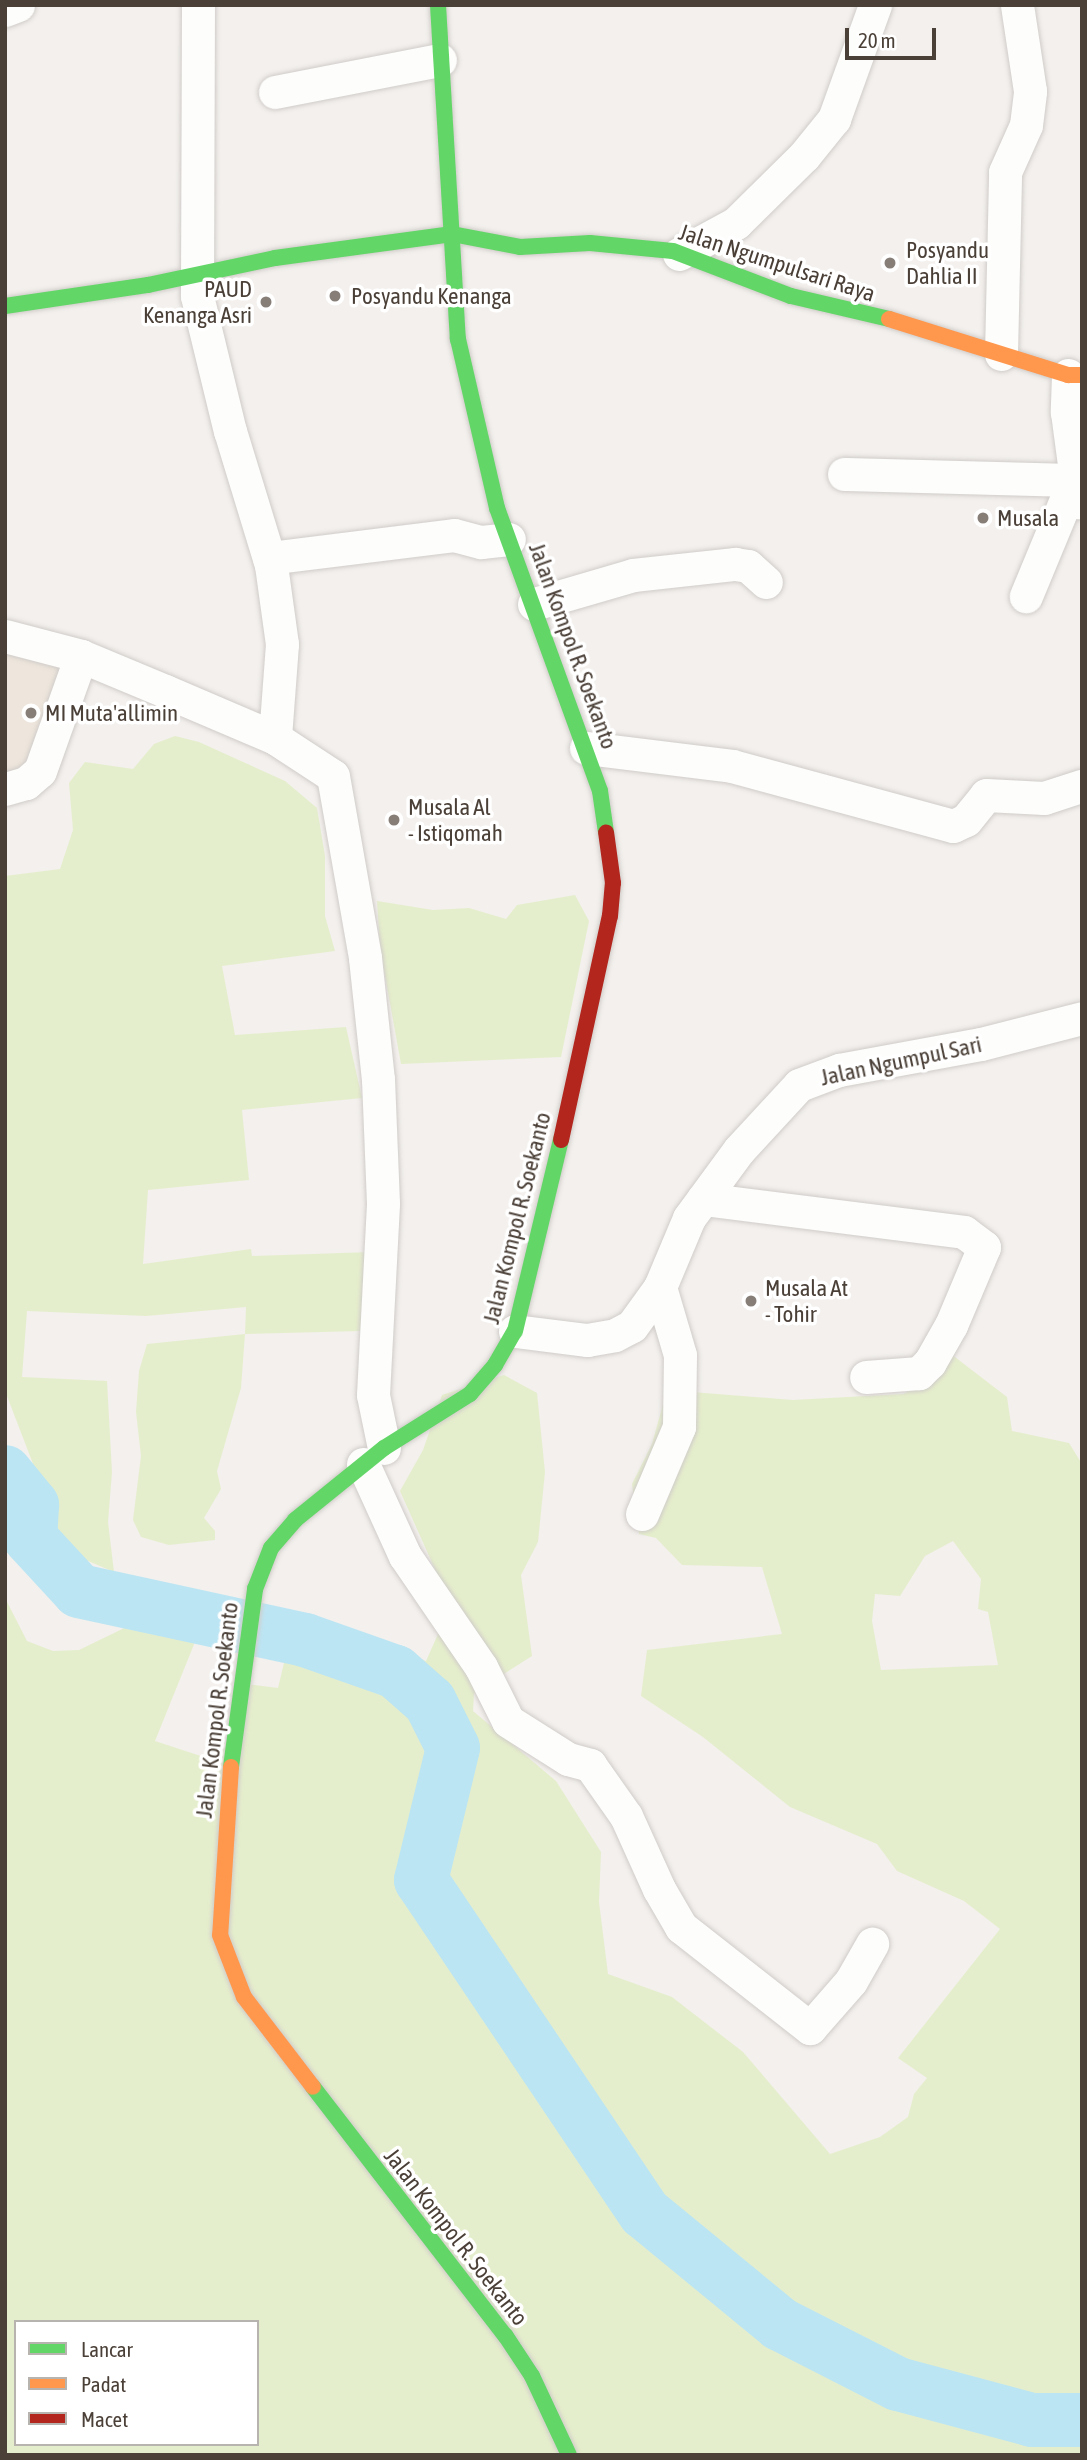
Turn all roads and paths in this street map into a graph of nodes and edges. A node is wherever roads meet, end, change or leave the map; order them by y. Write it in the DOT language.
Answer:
graph roads {
  1 [pos="18,5"];
  2 [pos="198,5"];
  3 [pos="438,5"];
  4 [pos="875,5"];
  5 [pos="1017,5"];
  6 [pos="5,10"];
  7 [pos="440,60"];
  8 [pos="275,92"];
  9 [pos="452,234"];
  10 [pos="679,254"];
  11 [pos="198,275"];
  12 [pos="5,306"];
  13 [pos="1001,354"];
  14 [pos="1075,375"];
  15 [pos="844,474"];
  16 [pos="1074,480"];
  17 [pos="1082,516"];
  18 [pos="509,539"];
  19 [pos="269,558"];
  20 [pos="766,582"];
  21 [pos="1026,596"];
  22 [pos="534,604"];
  23 [pos="5,636"];
  24 [pos="81,656"];
  25 [pos="275,738"];
  26 [pos="586,748"];
  27 [pos="1082,786"];
  28 [pos="5,789"];
  29 [pos="1082,1018"];
  30 [pos="703,1199"];
  31 [pos="660,1287"];
  32 [pos="515,1331"];
  33 [pos="866,1377"];
  34 [pos="374,1456"];
  35 [pos="642,1514"];
  36 [pos="872,1944"];
  37 [pos="569,2455"];
  1 -- 6 [label="street"];
  2 -- 11 [label="street"];
  3 -- 7 [label="main road, Jalan Kompol R. Soekanto"];
  4 -- 10 [label="street"];
  5 -- 13 [label="street"];
  7 -- 8 [label="street"];
  7 -- 9 [label="main road, Jalan Kompol R. Soekanto"];
  9 -- 10 [label="main road, Jalan Ngumpulsari Raya"];
  9 -- 11 [label="main road, Jalan Ngumpulsari Raya"];
  9 -- 18 [label="main road, Jalan Kompol R. Soekanto"];
  10 -- 13 [label="main road, Jalan Ngumpulsari Raya"];
  11 -- 12 [label="main road, Jalan Ngumpulsari Raya"];
  11 -- 19 [label="street"];
  13 -- 14 [label="main road, Jalan Ngumpulsari Raya"];
  14 -- 16 [label="street"];
  15 -- 16 [label="street"];
  16 -- 17 [label="street"];
  16 -- 21 [label="street"];
  18 -- 19 [label="street"];
  18 -- 22 [label="main road, Jalan Kompol R. Soekanto"];
  19 -- 25 [label="street"];
  20 -- 22 [label="street"];
  22 -- 26 [label="main road, Jalan Kompol R. Soekanto"];
  23 -- 24 [label="street"];
  24 -- 25 [label="street"];
  24 -- 28 [label="street"];
  25 -- 34 [label="street"];
  26 -- 27 [label="street"];
  26 -- 32 [label="main road, Jalan Kompol R. Soekanto"];
  29 -- 30 [label="street, Jalan Ngumpul Sari"];
  30 -- 31 [label="street, Jalan Ngumpul Sari"];
  30 -- 33 [label="street"];
  31 -- 32 [label="street, Jalan Ngumpul Sari"];
  31 -- 35 [label="street"];
  32 -- 34 [label="main road, Jalan Kompol R. Soekanto"];
  34 -- 36 [label="street"];
  34 -- 37 [label="main road, Jalan Kompol R. Soekanto"];
}
